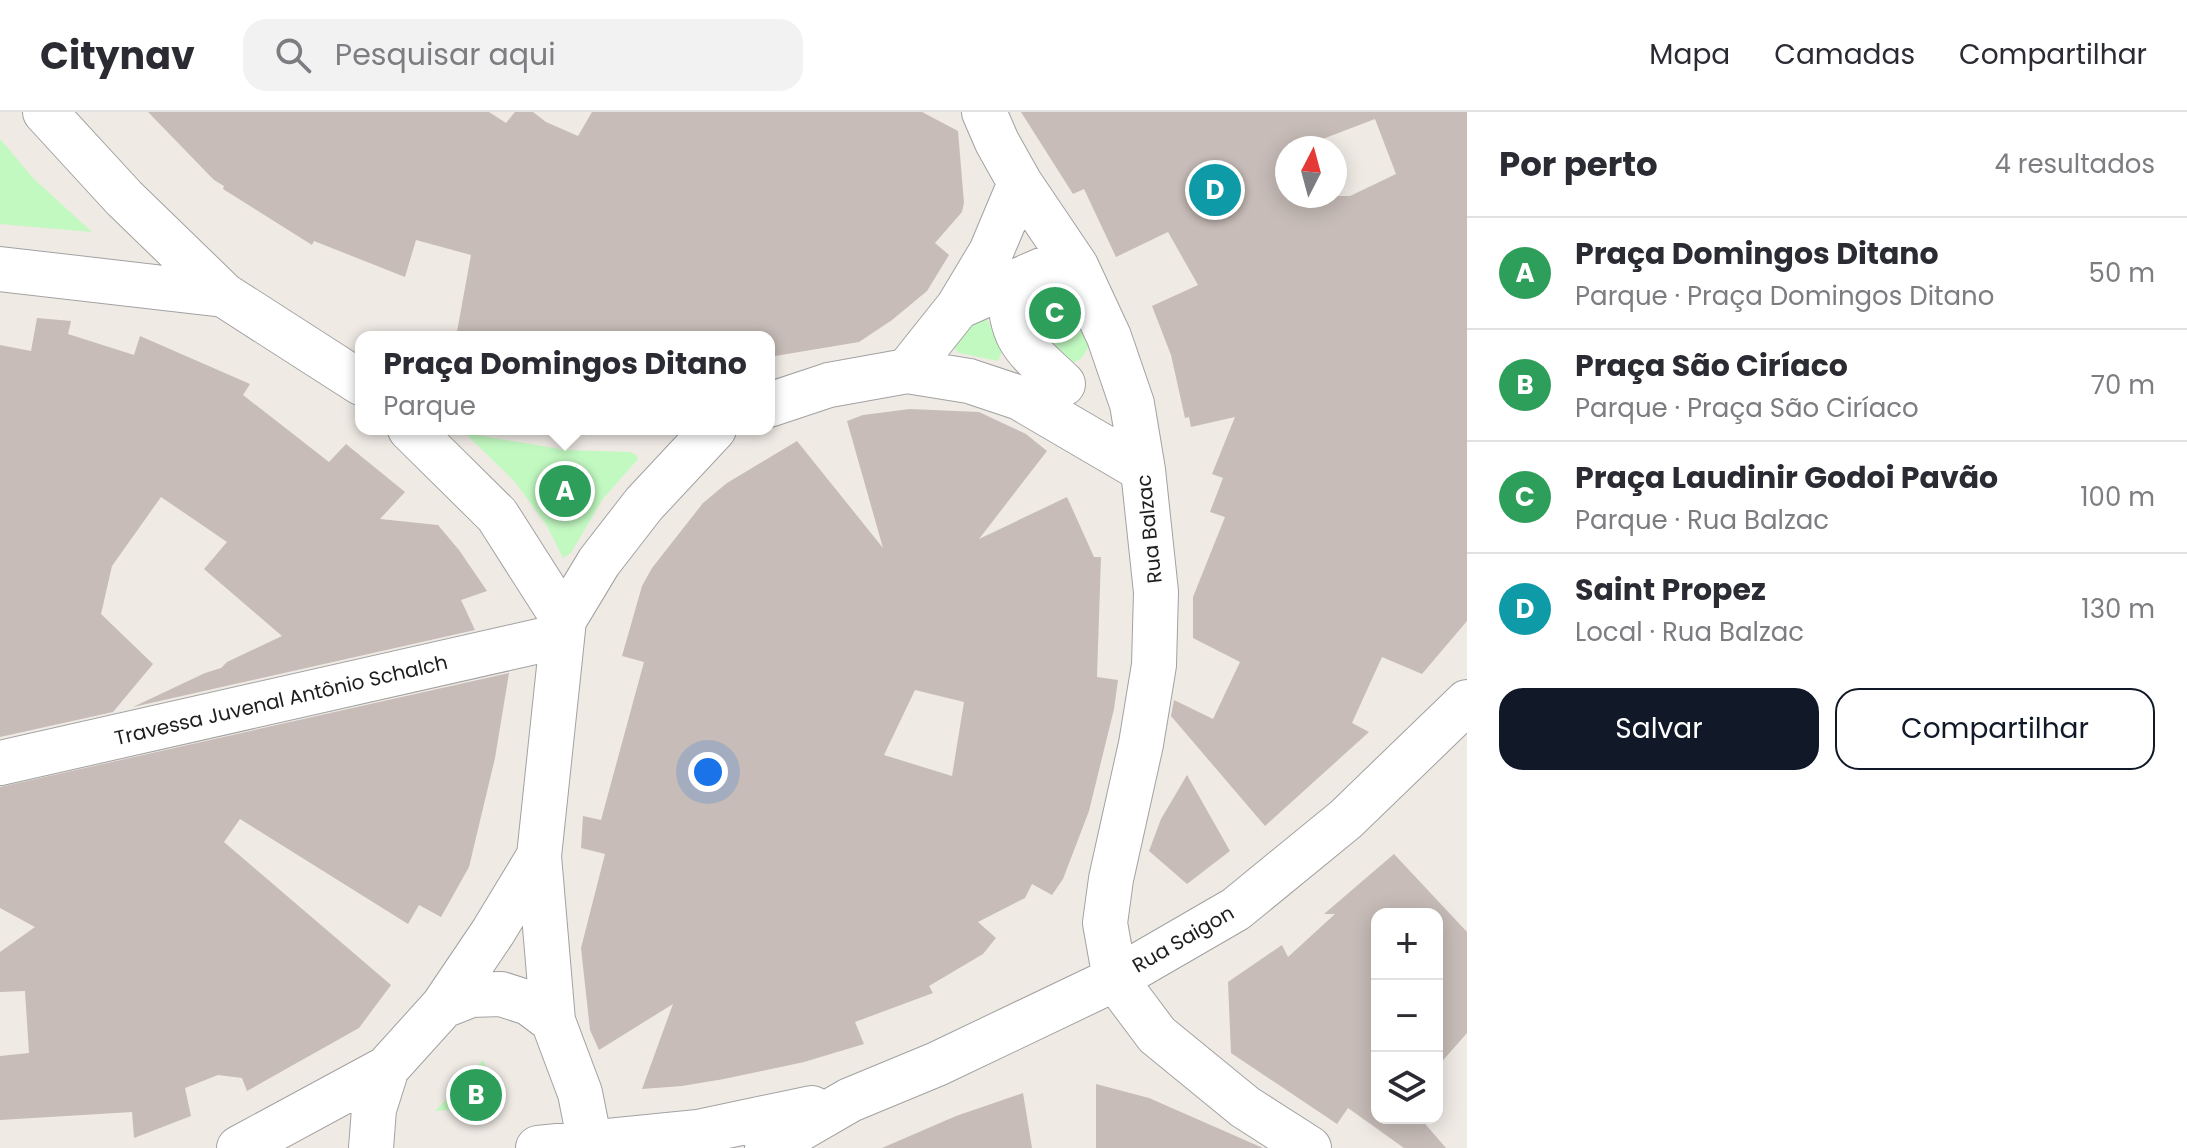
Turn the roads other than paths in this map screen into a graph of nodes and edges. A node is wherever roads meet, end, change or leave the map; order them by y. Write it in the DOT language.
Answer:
graph roads {
  1 [pos="45,112"];
  2 [pos="984,112"];
  3 [pos="1020,183"];
  4 [pos="1076,266"];
  5 [pos="0,269"];
  6 [pos="1009,284"];
  7 [pos="224,295"];
  8 [pos="958,307"];
  9 [pos="1114,350"];
  10 [pos="907,371"];
  11 [pos="355,379"];
  12 [pos="1063,384"];
  13 [pos="1020,398"];
  14 [pos="775,403"];
  15 [pos="416,435"];
  16 [pos="708,435"];
  17 [pos="1143,470"];
  18 [pos="563,628"];
  19 [pos="1467,702"];
  20 [pos="0,763"];
  21 [pos="539,856"];
  22 [pos="1115,979"];
  23 [pos="443,1006"];
  24 [pos="553,1021"];
  25 [pos="387,1068"];
  26 [pos="850,1100"];
  27 [pos="591,1146"];
  28 [pos="239,1148"];
  29 [pos="371,1148"];
  30 [pos="538,1148"];
  31 [pos="767,1148"];
  32 [pos="1309,1148"];
  1 -- 7 [label="street"];
  2 -- 3 [label="street, Rua Balzac"];
  3 -- 4 [label="street, Rua Balzac"];
  3 -- 8 [label="street"];
  4 -- 6 [label="street"];
  4 -- 9 [label="street, Rua Balzac"];
  5 -- 7 [label="street"];
  6 -- 8 [label="street"];
  6 -- 12 [label="street"];
  7 -- 11 [label="street"];
  8 -- 10 [label="street"];
  9 -- 12 [label="street"];
  9 -- 17 [label="street, Rua Balzac"];
  10 -- 13 [label="street"];
  10 -- 14 [label="street"];
  12 -- 13 [label="street"];
  13 -- 17 [label="street"];
  15 -- 18 [label="street"];
  16 -- 18 [label="street"];
  17 -- 22 [label="street, Rua Balzac"];
  18 -- 20 [label="street, Travessa Juvenal Antônio Schalch"];
  18 -- 21 [label="street"];
  19 -- 22 [label="street, Rua Saigon"];
  21 -- 23 [label="street"];
  21 -- 24 [label="street"];
  22 -- 26 [label="street, Rua Saigon"];
  22 -- 32 [label="street"];
  23 -- 24 [label="street"];
  23 -- 25 [label="street"];
  24 -- 27 [label="street"];
  25 -- 28 [label="street"];
  25 -- 29 [label="street"];
  26 -- 27 [label="street, Rua Saigon"];
  26 -- 31 [label="street, Rua Saigon"];
  27 -- 30 [label="street, Rua Saigon"];
}
